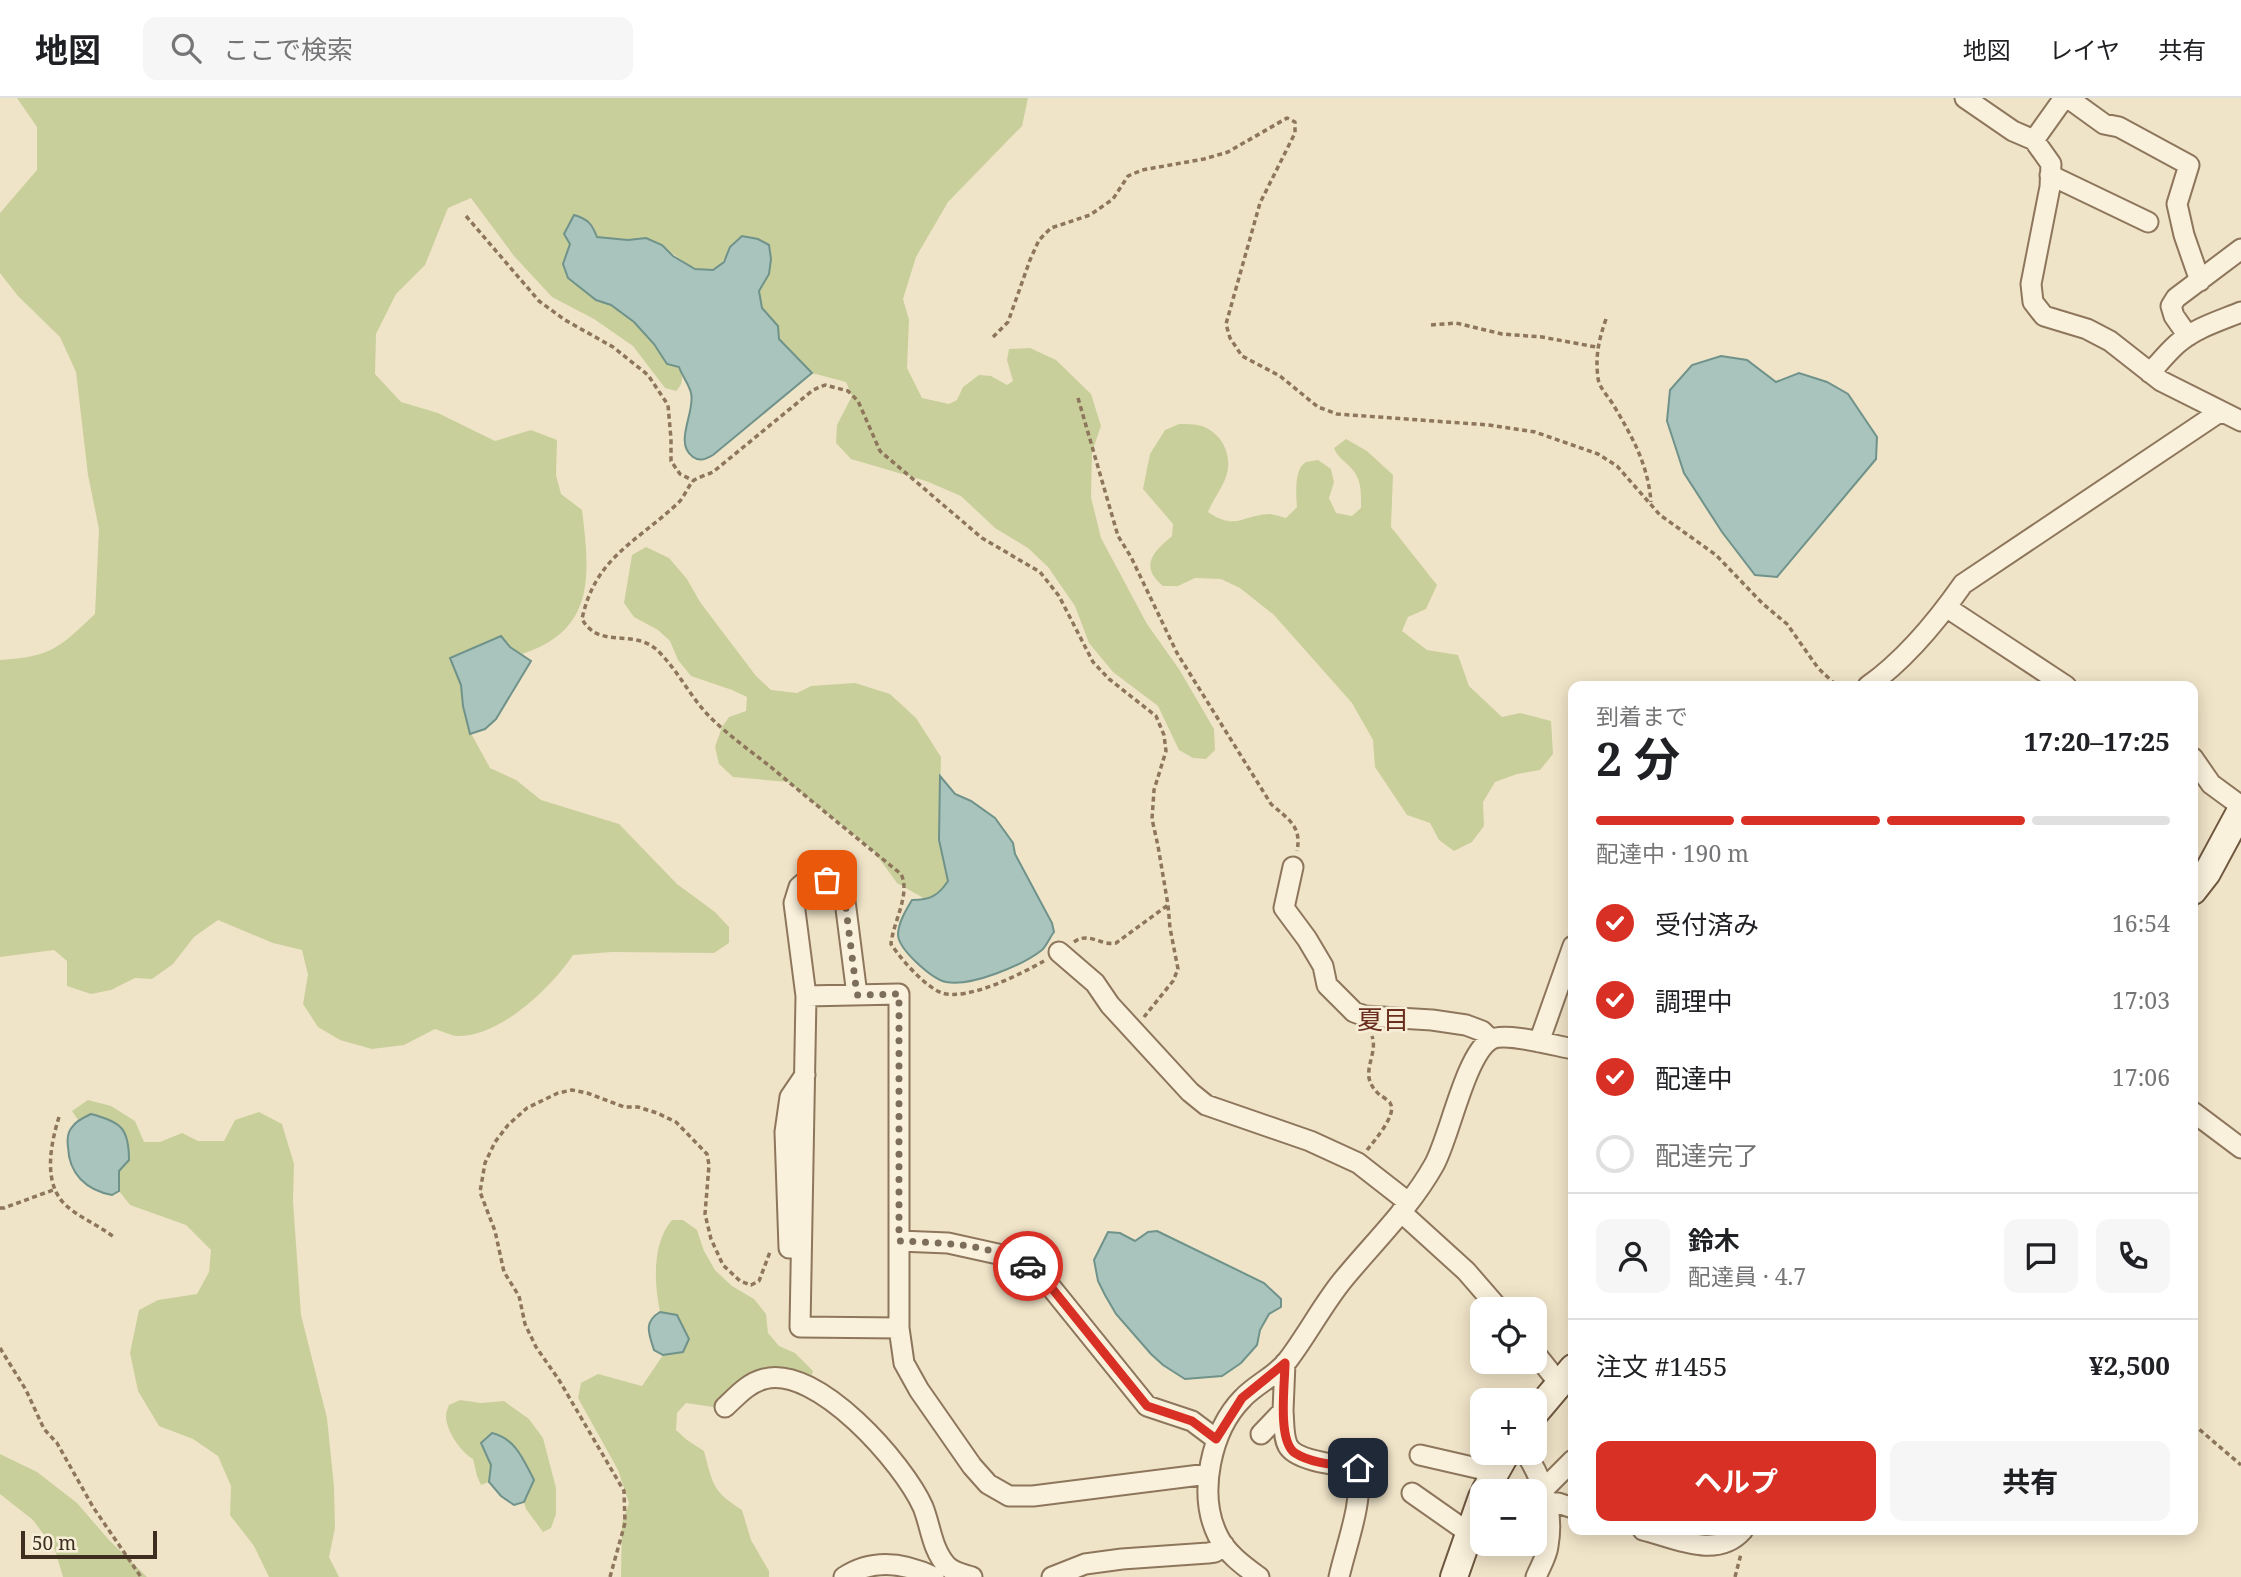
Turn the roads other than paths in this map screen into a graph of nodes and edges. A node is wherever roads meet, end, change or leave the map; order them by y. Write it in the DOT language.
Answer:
graph roads {
  1 [pos="1965,98"];
  2 [pos="2066,98"];
  3 [pos="2034,139"];
  4 [pos="2050,175"];
  5 [pos="2148,222"];
  6 [pos="2241,250"];
  7 [pos="2200,281"];
  8 [pos="2241,312"];
  9 [pos="2188,336"];
  10 [pos="2150,373"];
  11 [pos="2221,411"];
  12 [pos="2241,421"];
  13 [pos="1947,607"];
  14 [pos="1875,681"];
  15 [pos="2058,681"];
  16 [pos="2198,765"];
  17 [pos="2241,808"];
  18 [pos="1293,867"];
  19 [pos="2198,885"];
  20 [pos="1059,952"];
  21 [pos="1568,960"];
  22 [pos="857,995"];
  23 [pos="806,996"];
  24 [pos="1490,1039"];
  25 [pos="1539,1042"];
  26 [pos="1568,1048"];
  27 [pos="2198,1116"];
  28 [pos="2241,1148"];
  29 [pos="1405,1207"];
  30 [pos="899,1241"];
  31 [pos="1489,1297"];
  32 [pos="899,1328"];
  33 [pos="1547,1362"];
  34 [pos="1285,1363"];
  35 [pos="1566,1376"];
  36 [pos="1547,1399"];
  37 [pos="725,1407"];
  38 [pos="1283,1411"];
  39 [pos="1261,1434"];
  40 [pos="1216,1439"];
  41 [pos="1420,1455"];
  42 [pos="1568,1467"];
  43 [pos="1495,1472"];
  44 [pos="1208,1474"];
  45 [pos="1412,1493"];
  46 [pos="1547,1495"];
  47 [pos="1547,1497"];
  48 [pos="1568,1506"];
  49 [pos="1547,1522"];
  50 [pos="1469,1533"];
  51 [pos="1660,1535"];
  52 [pos="1739,1535"];
  53 [pos="1224,1545"];
  54 [pos="1547,1550"];
  55 [pos="1544,1556"];
  56 [pos="844,1577"];
  57 [pos="934,1577"];
  58 [pos="972,1577"];
  59 [pos="1052,1577"];
  60 [pos="1259,1577"];
  61 [pos="1339,1577"];
  62 [pos="1454,1577"];
  63 [pos="1536,1577"];
  1 -- 3 [label="street"];
  2 -- 3 [label="street"];
  2 -- 7 [label="street"];
  3 -- 4 [label="street"];
  4 -- 5 [label="street"];
  4 -- 10 [label="street"];
  6 -- 7 [label="street"];
  7 -- 9 [label="street"];
  8 -- 9 [label="street"];
  9 -- 10 [label="street"];
  10 -- 11 [label="street"];
  11 -- 12 [label="street"];
  11 -- 13 [label="street"];
  13 -- 14 [label="street"];
  13 -- 15 [label="street"];
  16 -- 17 [label="street"];
  17 -- 19 [label="main road"];
  18 -- 24 [label="street"];
  20 -- 29 [label="street"];
  21 -- 25 [label="street"];
  22 -- 23 [label="street"];
  22 -- 23 [label="street"];
  22 -- 30 [label="street"];
  23 -- 32 [label="street"];
  24 -- 25 [label="street"];
  24 -- 29 [label="street"];
  25 -- 26 [label="street"];
  27 -- 28 [label="street"];
  29 -- 31 [label="street"];
  29 -- 34 [label="street"];
  30 -- 32 [label="street"];
  30 -- 40 [label="street"];
  32 -- 44 [label="street"];
  33 -- 35 [label="street"];
  34 -- 38 [label="street"];
  34 -- 40 [label="street"];
  35 -- 36 [label="main road"];
  37 -- 58 [label="street"];
  38 -- 39 [label="street"];
  38 -- 61 [label="street"];
  40 -- 44 [label="street"];
  41 -- 43 [label="street"];
  42 -- 46 [label="street"];
  44 -- 53 [label="street"];
  45 -- 50 [label="street"];
  47 -- 48 [label="street"];
  49 -- 54 [label="street"];
  50 -- 62 [label="main road"];
  51 -- 52 [label="street"];
  53 -- 59 [label="street"];
  53 -- 60 [label="street"];
  55 -- 63 [label="street"];
  56 -- 57 [label="street"];
}
